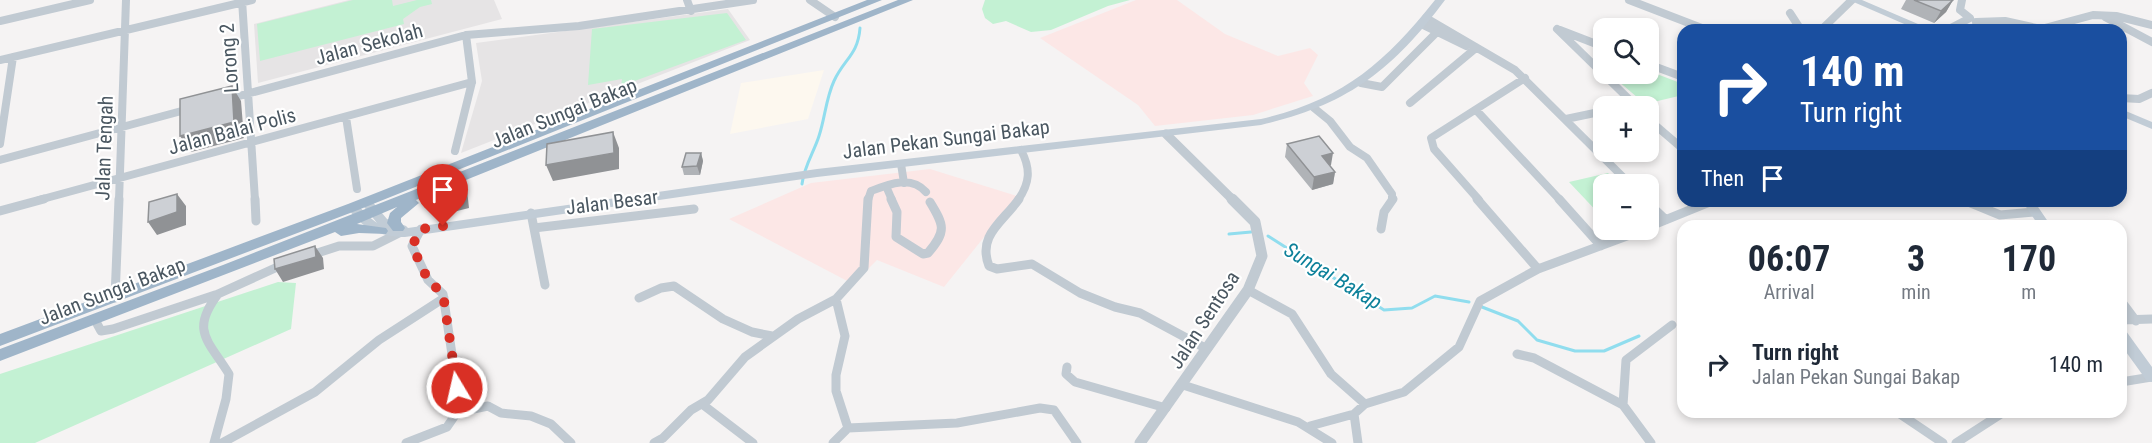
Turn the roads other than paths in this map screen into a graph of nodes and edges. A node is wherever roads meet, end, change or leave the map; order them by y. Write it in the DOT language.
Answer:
graph roads {
  1 [pos="90,0"];
  2 [pos="126,0"];
  3 [pos="252,0"];
  4 [pos="687,0"];
  5 [pos="753,0"];
  6 [pos="810,0"];
  7 [pos="877,0"];
  8 [pos="908,0"];
  9 [pos="1440,0"];
  10 [pos="1629,0"];
  11 [pos="1853,0"];
  12 [pos="1962,0"];
  13 [pos="242,1"];
  14 [pos="691,11"];
  15 [pos="1790,13"];
  16 [pos="2104,16"];
  17 [pos="835,17"];
  18 [pos="1973,20"];
  19 [pos="0,21"];
  20 [pos="1423,21"];
  21 [pos="1691,24"];
  22 [pos="1797,24"];
  23 [pos="1830,24"];
  24 [pos="1912,24"];
  25 [pos="1963,24"];
  26 [pos="1975,24"];
  27 [pos="2018,24"];
  28 [pos="2060,24"];
  29 [pos="2119,24"];
  30 [pos="2152,25"];
  31 [pos="2127,28"];
  32 [pos="125,30"];
  33 [pos="1437,32"];
  34 [pos="466,34"];
  35 [pos="1404,42"];
  36 [pos="1591,42"];
  37 [pos="2152,42"];
  38 [pos="1419,48"];
  39 [pos="1475,48"];
  40 [pos="1577,48"];
  41 [pos="13,57"];
  42 [pos="0,60"];
  43 [pos="1659,68"];
  44 [pos="1677,75"];
  45 [pos="1525,78"];
  46 [pos="472,82"];
  47 [pos="1361,83"];
  48 [pos="248,93"];
  49 [pos="2152,93"];
  50 [pos="1625,96"];
  51 [pos="2127,98"];
  52 [pos="213,102"];
  53 [pos="1410,103"];
  54 [pos="202,105"];
  55 [pos="1314,108"];
  56 [pos="1476,110"];
  57 [pos="1593,113"];
  58 [pos="2127,115"];
  59 [pos="346,117"];
  60 [pos="1566,119"];
  61 [pos="2152,126"];
  62 [pos="121,127"];
  63 [pos="1659,128"];
  64 [pos="1166,134"];
  65 [pos="251,142"];
  66 [pos="0,144"];
  67 [pos="1677,144"];
  68 [pos="1021,150"];
  69 [pos="455,151"];
  70 [pos="0,160"];
  71 [pos="901,164"];
  72 [pos="1620,174"];
  73 [pos="119,179"];
  74 [pos="447,182"];
  75 [pos="904,183"];
  76 [pos="886,186"];
  77 [pos="357,189"];
  78 [pos="926,192"];
  79 [pos="930,202"];
  80 [pos="1697,207"];
  81 [pos="1981,207"];
  82 [pos="2028,207"];
  83 [pos="2033,207"];
  84 [pos="363,209"];
  85 [pos="693,209"];
  86 [pos="0,211"];
  87 [pos="531,213"];
  88 [pos="1659,213"];
  89 [pos="1666,220"];
  90 [pos="2041,220"];
  91 [pos="256,221"];
  92 [pos="1659,223"];
  93 [pos="534,228"];
  94 [pos="1381,228"];
  95 [pos="417,229"];
  96 [pos="381,231"];
  97 [pos="398,231"];
  98 [pos="1617,240"];
  99 [pos="303,241"];
  100 [pos="1601,246"];
  101 [pos="1538,269"];
  102 [pos="545,285"];
  103 [pos="1248,290"];
  104 [pos="218,294"];
  105 [pos="115,298"];
  106 [pos="444,298"];
  107 [pos="639,298"];
  108 [pos="836,299"];
  109 [pos="2127,309"];
  110 [pos="2152,319"];
  111 [pos="95,320"];
  112 [pos="2127,320"];
  113 [pos="2136,321"];
  114 [pos="1672,325"];
  115 [pos="772,336"];
  116 [pos="0,340"];
  117 [pos="2127,343"];
  118 [pos="1207,350"];
  119 [pos="1517,354"];
  120 [pos="0,355"];
  121 [pos="1067,367"];
  122 [pos="2152,377"];
  123 [pos="2127,381"];
  124 [pos="1183,386"];
  125 [pos="702,404"];
  126 [pos="1365,404"];
  127 [pos="1623,405"];
  128 [pos="1166,408"];
  129 [pos="459,412"];
  130 [pos="1354,414"];
  131 [pos="1906,418"];
  132 [pos="1995,418"];
  133 [pos="1310,426"];
  134 [pos="848,428"];
  135 [pos="214,443"];
  136 [pos="222,443"];
  137 [pos="406,443"];
  138 [pos="571,443"];
  139 [pos="654,443"];
  140 [pos="753,443"];
  141 [pos="833,443"];
  142 [pos="1077,443"];
  143 [pos="1140,443"];
  144 [pos="1332,443"];
  145 [pos="1358,443"];
  146 [pos="1651,443"];
  147 [pos="1943,443"];
  148 [pos="1956,443"];
  1 -- 19 [label="street"];
  2 -- 32 [label="street, Jalan Tengah"];
  3 -- 13 [label="street"];
  4 -- 14 [label="street"];
  5 -- 14 [label="street, Jalan Sekolah"];
  6 -- 17 [label="street"];
  7 -- 17 [label="highway, Jalan Sungai Bakap"];
  8 -- 74 [label="highway, Jalan Sungai Bakap"];
  9 -- 20 [label="main road, Jalan Pekan Sungai Bakap"];
  10 -- 21 [label="street"];
  11 -- 23 [label="street"];
  11 -- 24 [label="main road"];
  12 -- 18 [label="street"];
  13 -- 32 [label="street"];
  13 -- 48 [label="street, Lorong 2"];
  14 -- 34 [label="street, Jalan Sekolah"];
  15 -- 22 [label="street"];
  16 -- 28 [label="street"];
  16 -- 29 [label="street"];
  16 -- 30 [label="street"];
  17 -- 84 [label="highway, Jalan Sungai Bakap"];
  18 -- 25 [label="street"];
  18 -- 26 [label="street"];
  18 -- 27 [label="street"];
  20 -- 33 [label="street"];
  20 -- 35 [label="main road, Jalan Pekan Sungai Bakap"];
  20 -- 39 [label="street"];
  31 -- 37 [label="street"];
  32 -- 41 [label="street"];
  32 -- 62 [label="street, Jalan Tengah"];
  33 -- 38 [label="street"];
  33 -- 39 [label="street"];
  34 -- 46 [label="street"];
  34 -- 48 [label="street, Jalan Sekolah"];
  35 -- 38 [label="street"];
  35 -- 47 [label="main road, Jalan Pekan Sungai Bakap"];
  36 -- 40 [label="street"];
  36 -- 40 [label="street"];
  38 -- 47 [label="street"];
  39 -- 45 [label="street"];
  39 -- 53 [label="street"];
  40 -- 50 [label="street"];
  41 -- 42 [label="street"];
  41 -- 66 [label="street"];
  43 -- 44 [label="street"];
  45 -- 56 [label="street"];
  45 -- 60 [label="street"];
  46 -- 59 [label="street, Jalan Balai Polis"];
  46 -- 69 [label="street"];
  47 -- 55 [label="main road, Jalan Pekan Sungai Bakap"];
  48 -- 52 [label="street, Jalan Sekolah"];
  48 -- 65 [label="street, Lorong 2"];
  49 -- 51 [label="street"];
  54 -- 62 [label="street"];
  55 -- 64 [label="main road, Jalan Pekan Sungai Bakap"];
  55 -- 94 [label="street"];
  56 -- 100 [label="street"];
  56 -- 101 [label="street"];
  57 -- 60 [label="street"];
  58 -- 61 [label="main road"];
  59 -- 65 [label="street, Jalan Balai Polis"];
  59 -- 77 [label="street"];
  60 -- 72 [label="street"];
  62 -- 70 [label="street"];
  62 -- 73 [label="street, Jalan Tengah"];
  63 -- 67 [label="street"];
  64 -- 68 [label="main road, Jalan Pekan Sungai Bakap"];
  64 -- 103 [label="street, Jalan Sentosa"];
  65 -- 73 [label="street, Jalan Balai Polis"];
  65 -- 91 [label="street, Lorong 2"];
  68 -- 71 [label="main road, Jalan Pekan Sungai Bakap"];
  68 -- 118 [label="street"];
  71 -- 75 [label="street"];
  71 -- 87 [label="main road, Jalan Pekan Sungai Bakap"];
  73 -- 86 [label="street, Jalan Balai Polis"];
  73 -- 105 [label="street, Jalan Tengah"];
  74 -- 84 [label="highway, Jalan Sungai Bakap"];
  74 -- 97 [label="highway"];
  75 -- 76 [label="street"];
  75 -- 78 [label="street"];
  76 -- 79 [label="street"];
  76 -- 108 [label="street"];
  80 -- 89 [label="street"];
  81 -- 82 [label="street"];
  83 -- 90 [label="main road"];
  84 -- 96 [label="main road, Jalan Pekan Sungai Bakap"];
  84 -- 97 [label="main road"];
  84 -- 99 [label="highway, Jalan Sungai Bakap"];
  84 -- 105 [label="highway, Jalan Sungai Bakap"];
  85 -- 93 [label="street, Jalan Besar"];
  87 -- 93 [label="street"];
  87 -- 95 [label="main road, Jalan Pekan Sungai Bakap"];
  88 -- 89 [label="street"];
  89 -- 92 [label="street"];
  93 -- 102 [label="street"];
  95 -- 97 [label="main road, Jalan Pekan Sungai Bakap"];
  95 -- 106 [label="street"];
  96 -- 97 [label="main road, Jalan Pekan Sungai Bakap"];
  96 -- 99 [label="highway"];
  97 -- 104 [label="street"];
  98 -- 100 [label="street"];
  99 -- 111 [label="highway, Jalan Sungai Bakap"];
  100 -- 101 [label="street"];
  101 -- 126 [label="street"];
  103 -- 118 [label="street, Jalan Sentosa"];
  103 -- 126 [label="street"];
  104 -- 111 [label="street"];
  104 -- 135 [label="street"];
  105 -- 116 [label="highway, Jalan Sungai Bakap"];
  106 -- 129 [label="street"];
  106 -- 136 [label="street"];
  107 -- 115 [label="street"];
  108 -- 115 [label="street"];
  108 -- 134 [label="street"];
  109 -- 113 [label="street"];
  110 -- 113 [label="street"];
  111 -- 120 [label="highway, Jalan Sungai Bakap"];
  112 -- 113 [label="street"];
  114 -- 127 [label="street"];
  115 -- 125 [label="street"];
  117 -- 122 [label="main road"];
  118 -- 124 [label="street, Jalan Sentosa"];
  119 -- 127 [label="street"];
  121 -- 128 [label="street"];
  122 -- 123 [label="street"];
  124 -- 128 [label="street, Jalan Sentosa"];
  124 -- 133 [label="street"];
  125 -- 139 [label="street"];
  125 -- 140 [label="street"];
  126 -- 130 [label="street"];
  127 -- 146 [label="street"];
  128 -- 143 [label="street, Jalan Sentosa"];
  129 -- 137 [label="street"];
  129 -- 138 [label="street"];
  130 -- 133 [label="street"];
  130 -- 145 [label="street"];
  131 -- 147 [label="street"];
  132 -- 148 [label="street"];
  133 -- 144 [label="street"];
  134 -- 141 [label="street"];
  134 -- 142 [label="street"];
}
